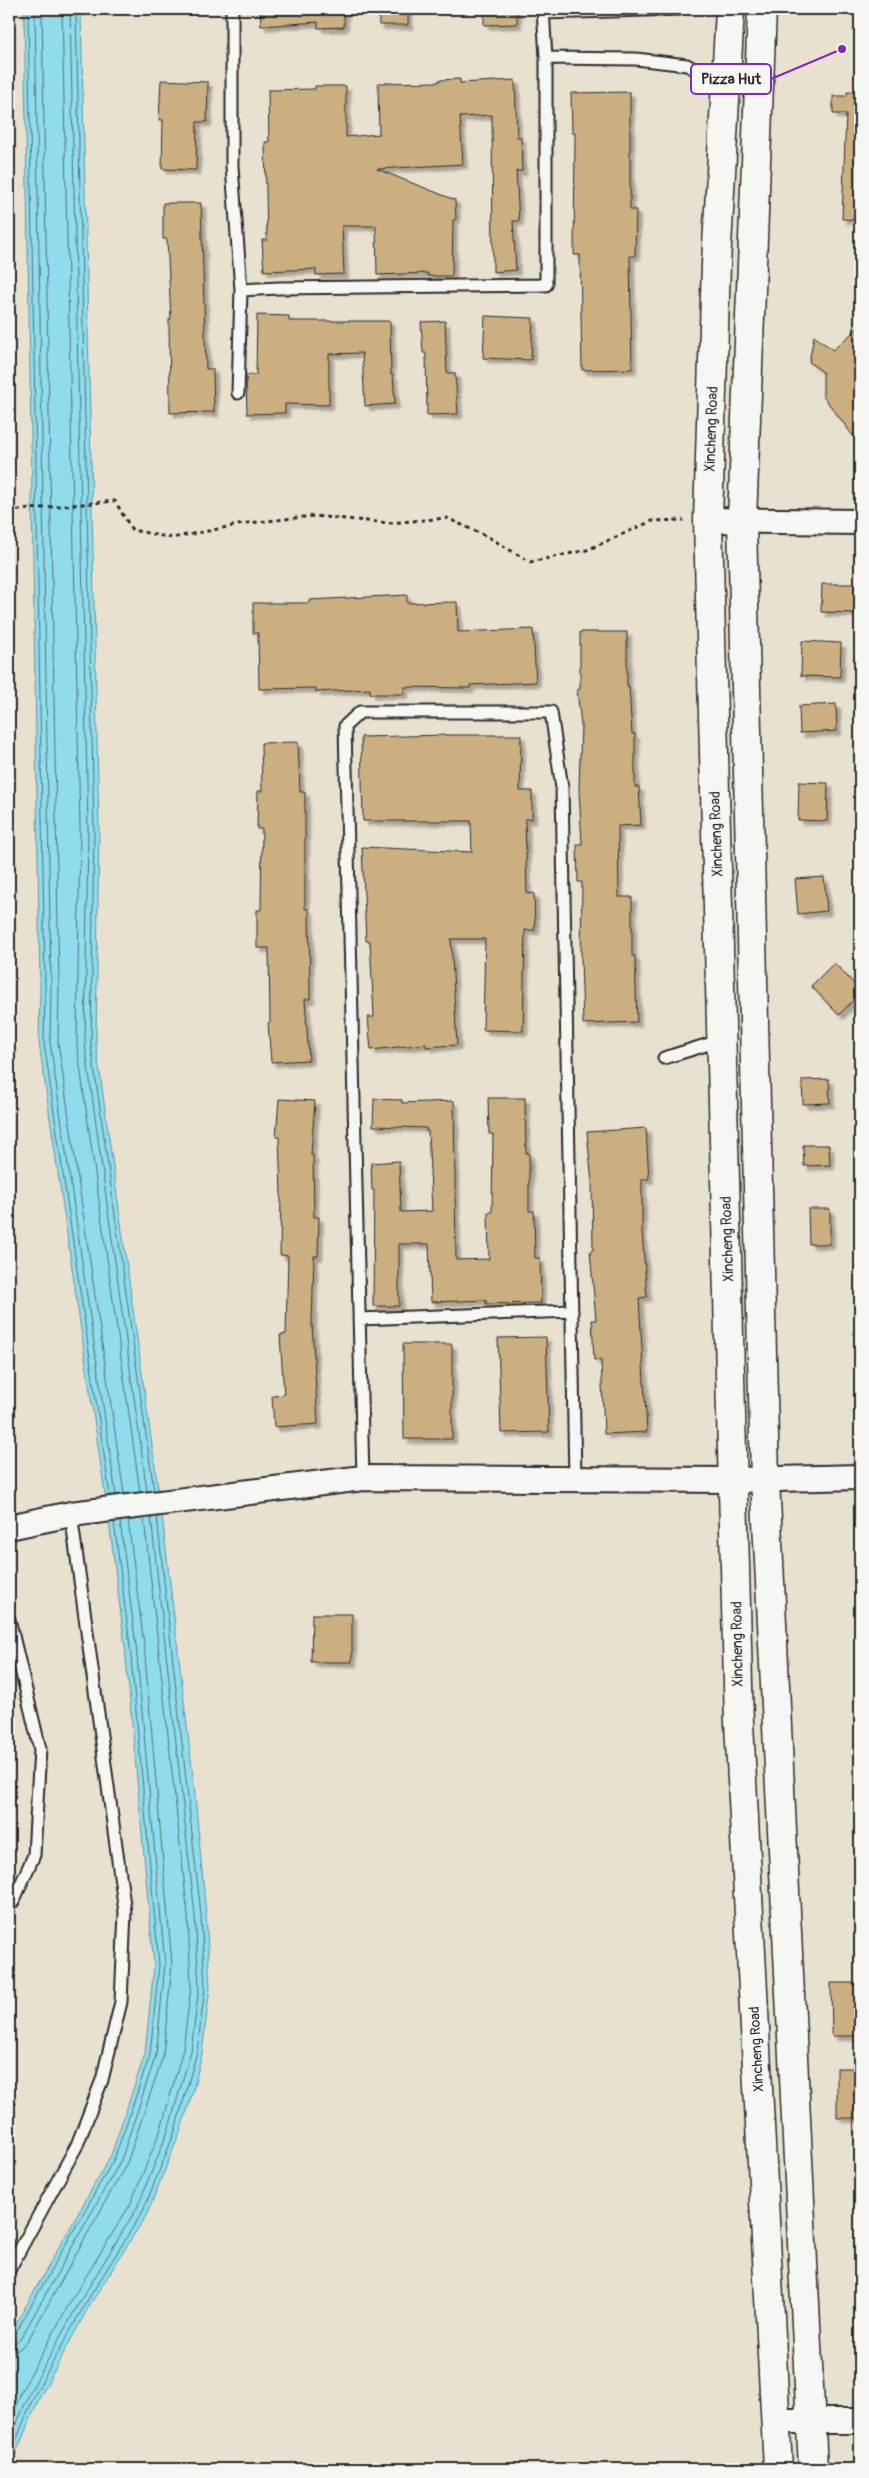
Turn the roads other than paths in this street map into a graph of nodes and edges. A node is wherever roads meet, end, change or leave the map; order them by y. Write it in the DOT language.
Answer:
graph roads {
  1 [pos="232,9"];
  2 [pos="679,9"];
  3 [pos="730,9"];
  4 [pos="762,9"];
  5 [pos="543,11"];
  6 [pos="546,58"];
  7 [pos="726,86"];
  8 [pos="241,290"];
  9 [pos="238,393"];
  10 [pos="708,520"];
  11 [pos="742,521"];
  12 [pos="860,522"];
  13 [pos="722,1040"];
  14 [pos="664,1058"];
  15 [pos="572,1311"];
  16 [pos="359,1319"];
  17 [pos="860,1477"];
  18 [pos="363,1478"];
  19 [pos="575,1479"];
  20 [pos="765,1479"];
  21 [pos="733,1480"];
  22 [pos="71,1514"];
  23 [pos="9,1528"];
  24 [pos="9,1619"];
  25 [pos="9,1904"];
  26 [pos="9,2270"];
  27 [pos="776,2421"];
  28 [pos="860,2421"];
  29 [pos="811,2422"];
  30 [pos="778,2469"];
  31 [pos="813,2469"];
  1 -- 8 [label="lane"];
  2 -- 5 [label="lane"];
  3 -- 7 [label="main road, Xincheng Road"];
  4 -- 11 [label="main road"];
  5 -- 6 [label="lane"];
  6 -- 7 [label="lane"];
  6 -- 8 [label="lane"];
  7 -- 10 [label="main road, Xincheng Road"];
  8 -- 9 [label="lane"];
  10 -- 11 [label="street"];
  10 -- 13 [label="main road, Xincheng Road"];
  11 -- 12 [label="street"];
  11 -- 20 [label="main road"];
  13 -- 14 [label="lane"];
  13 -- 21 [label="main road, Xincheng Road"];
  15 -- 16 [label="lane"];
  15 -- 16 [label="lane"];
  15 -- 19 [label="lane"];
  16 -- 18 [label="lane"];
  17 -- 20 [label="street"];
  18 -- 19 [label="street"];
  18 -- 22 [label="street"];
  19 -- 21 [label="street"];
  20 -- 21 [label="street"];
  20 -- 29 [label="main road"];
  21 -- 27 [label="main road, Xincheng Road"];
  22 -- 23 [label="street"];
  22 -- 26 [label="lane"];
  24 -- 25 [label="lane"];
  27 -- 29 [label="street"];
  27 -- 30 [label="main road, Xincheng Road"];
  28 -- 29 [label="street"];
  29 -- 31 [label="main road"];
}
